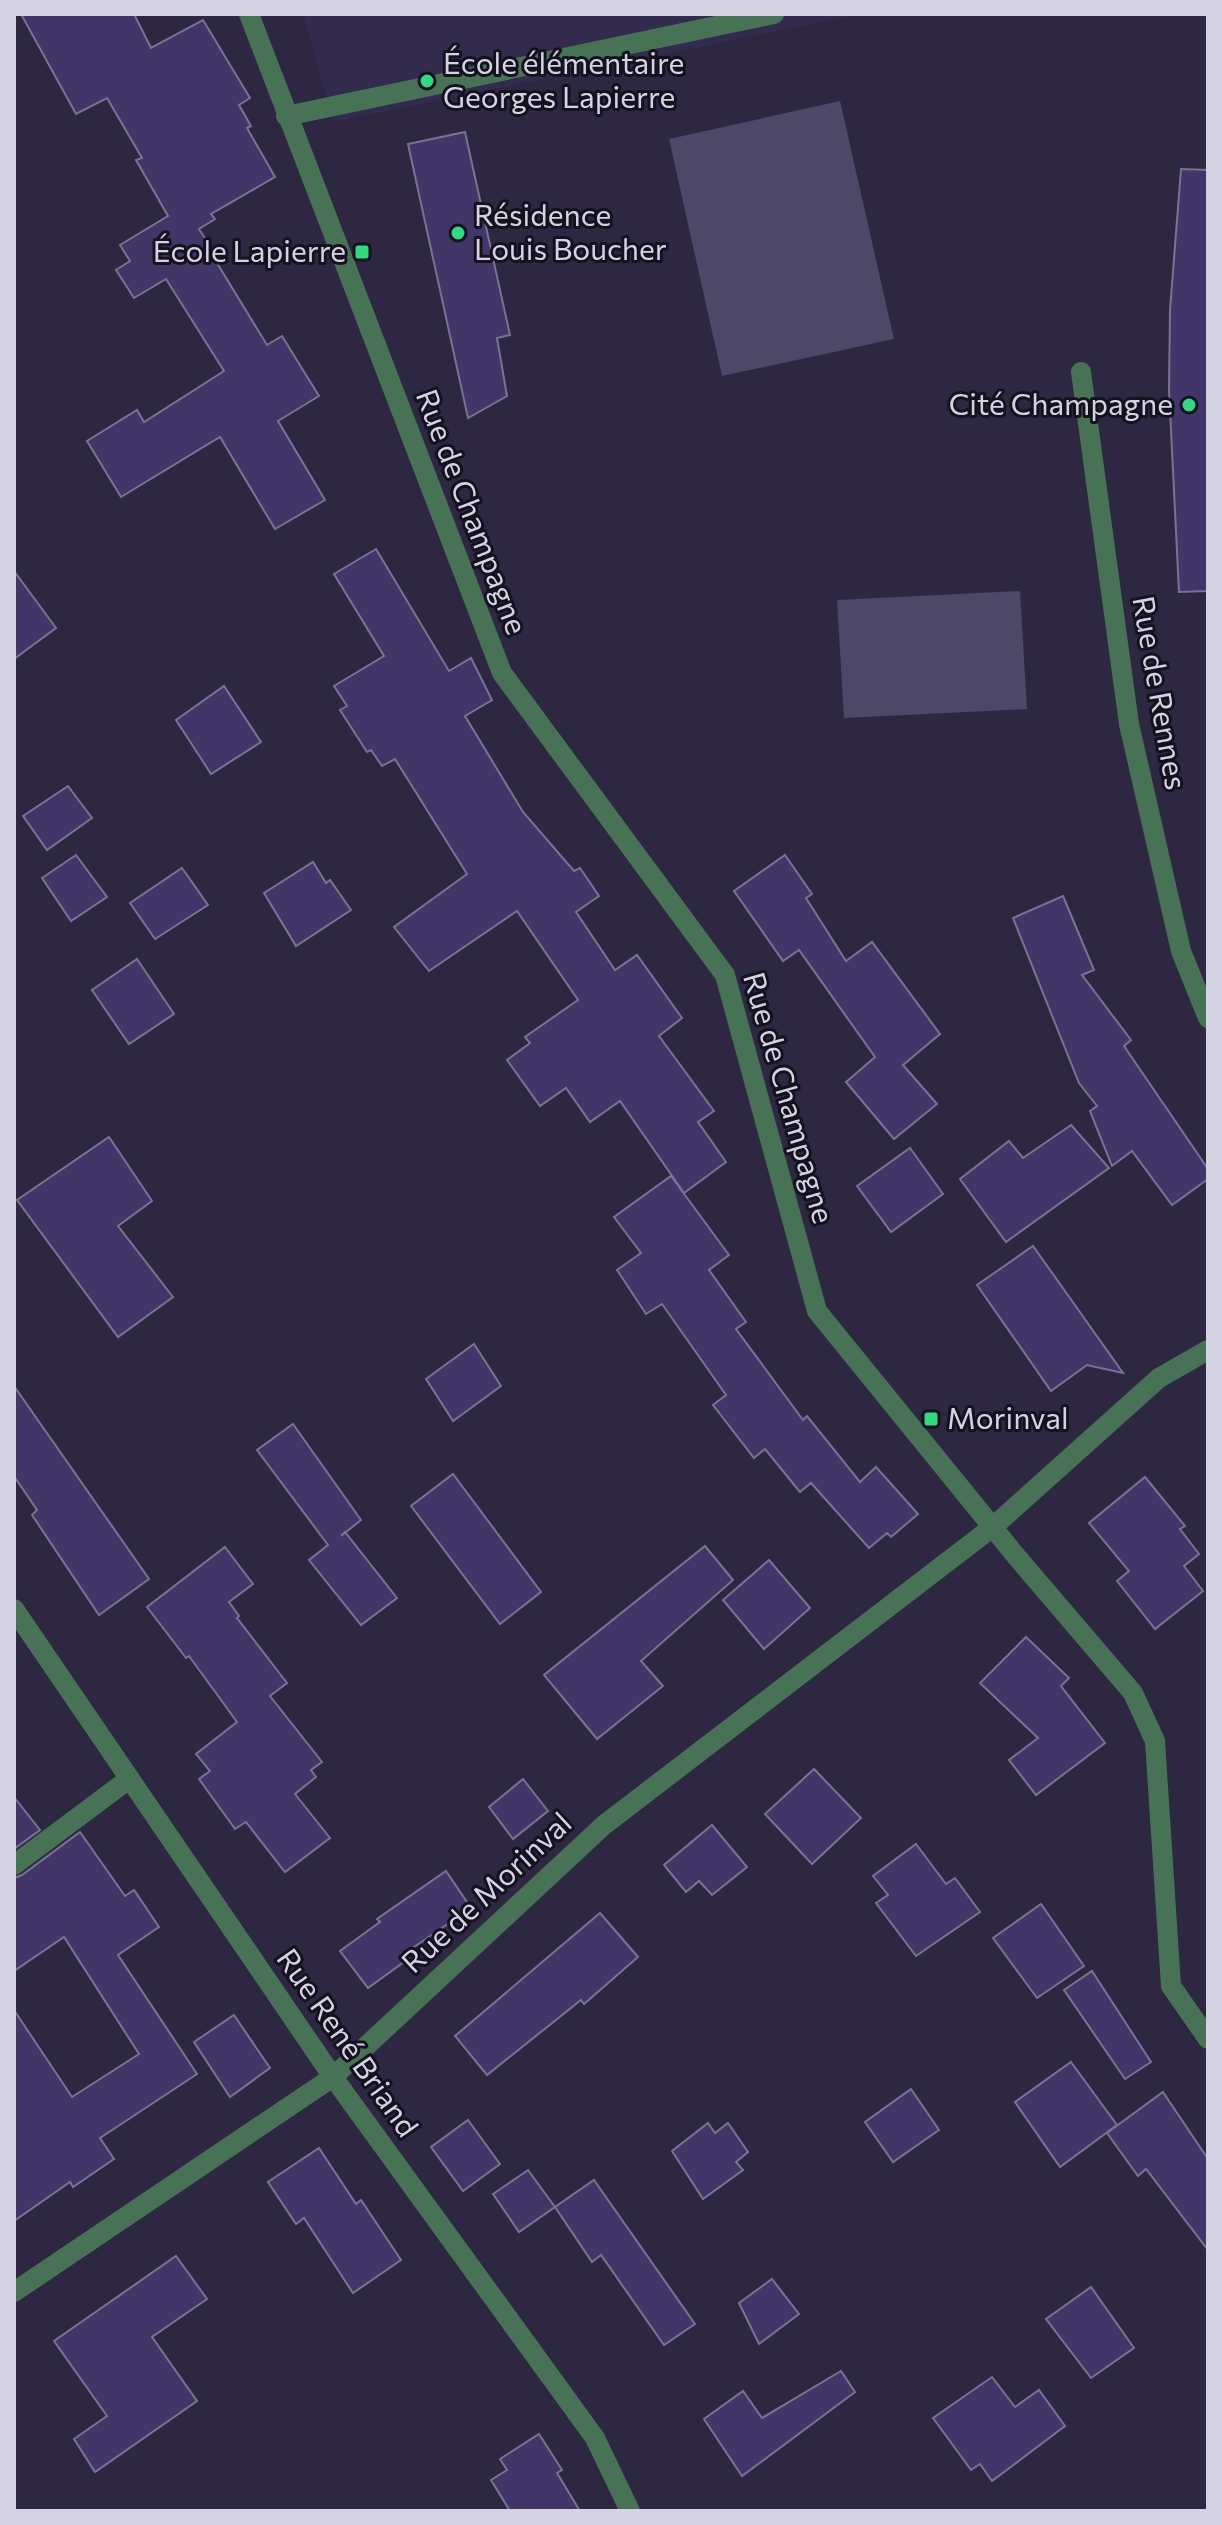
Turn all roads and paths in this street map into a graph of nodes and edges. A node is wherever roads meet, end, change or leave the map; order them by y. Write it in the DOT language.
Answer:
graph roads {
  1 [pos="249,14"];
  2 [pos="774,14"];
  3 [pos="286,116"];
  4 [pos="1081,372"];
  5 [pos="1208,1018"];
  6 [pos="1208,1350"];
  7 [pos="994,1526"];
  8 [pos="14,1609"];
  9 [pos="129,1779"];
  10 [pos="14,1865"];
  11 [pos="1208,2039"];
  12 [pos="333,2077"];
  13 [pos="14,2292"];
  14 [pos="630,2511"];
  1 -- 3 [label="street, Rue de Champagne"];
  2 -- 3 [label="street"];
  3 -- 7 [label="street, Rue de Champagne"];
  4 -- 5 [label="street, Rue de Rennes"];
  6 -- 7 [label="street, Rue de Morinval"];
  7 -- 11 [label="street, Rue de Champagne"];
  7 -- 12 [label="street, Rue de Morinval"];
  8 -- 9 [label="street, Rue René Briand"];
  9 -- 10 [label="street"];
  9 -- 12 [label="street, Rue René Briand"];
  12 -- 13 [label="street, Rue de Morinval"];
  12 -- 14 [label="street, Rue René Briand"];
}
